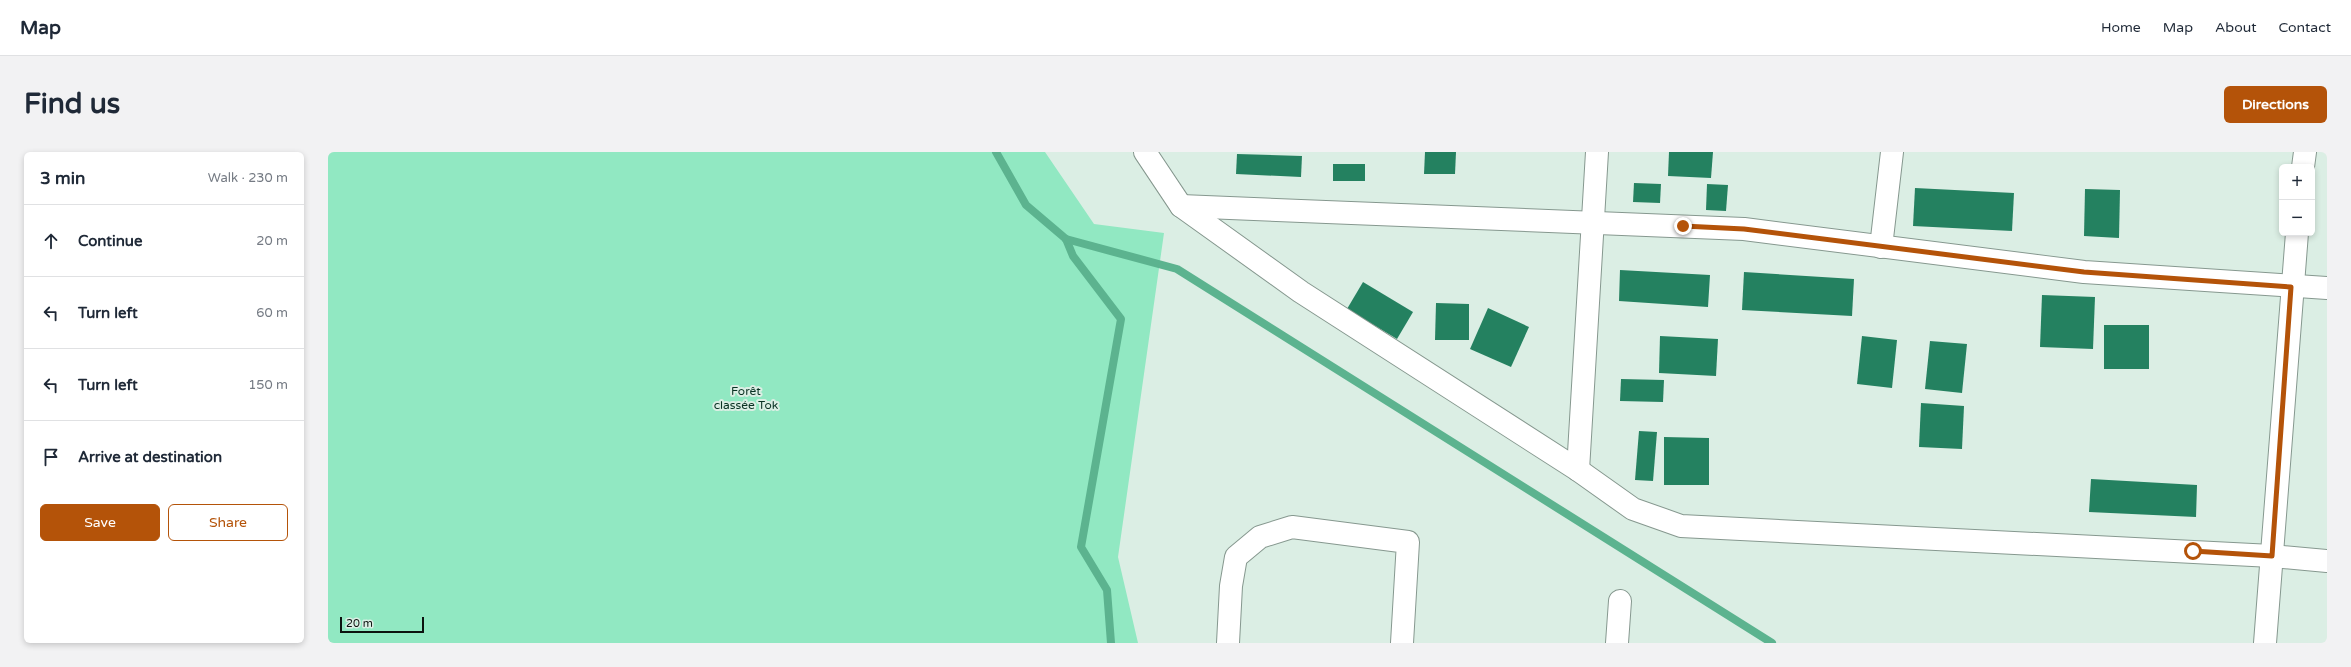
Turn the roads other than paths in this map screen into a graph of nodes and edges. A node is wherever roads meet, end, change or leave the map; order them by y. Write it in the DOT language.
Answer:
graph roads {
  1 [pos="1145,152"];
  2 [pos="1596,152"];
  3 [pos="1892,152"];
  4 [pos="2305,152"];
  5 [pos="2303,164"];
  6 [pos="1181,206"];
  7 [pos="1592,222"];
  8 [pos="2297,236"];
  9 [pos="1881,247"];
  10 [pos="2291,287"];
  11 [pos="2327,288"];
  12 [pos="1578,470"];
  13 [pos="2272,556"];
  14 [pos="2327,561"];
  15 [pos="1620,601"];
  16 [pos="1228,643"];
  17 [pos="1402,643"];
  18 [pos="1617,643"];
  19 [pos="2265,643"];
  1 -- 6 [label="street"];
  2 -- 7 [label="street"];
  3 -- 9 [label="street"];
  4 -- 5 [label="street"];
  6 -- 7 [label="street"];
  6 -- 12 [label="street"];
  7 -- 9 [label="street"];
  7 -- 12 [label="street"];
  8 -- 10 [label="street"];
  9 -- 10 [label="street"];
  10 -- 11 [label="street"];
  10 -- 13 [label="street"];
  12 -- 13 [label="street"];
  13 -- 14 [label="street"];
  13 -- 19 [label="street"];
  15 -- 18 [label="street"];
  16 -- 17 [label="street"];
}
